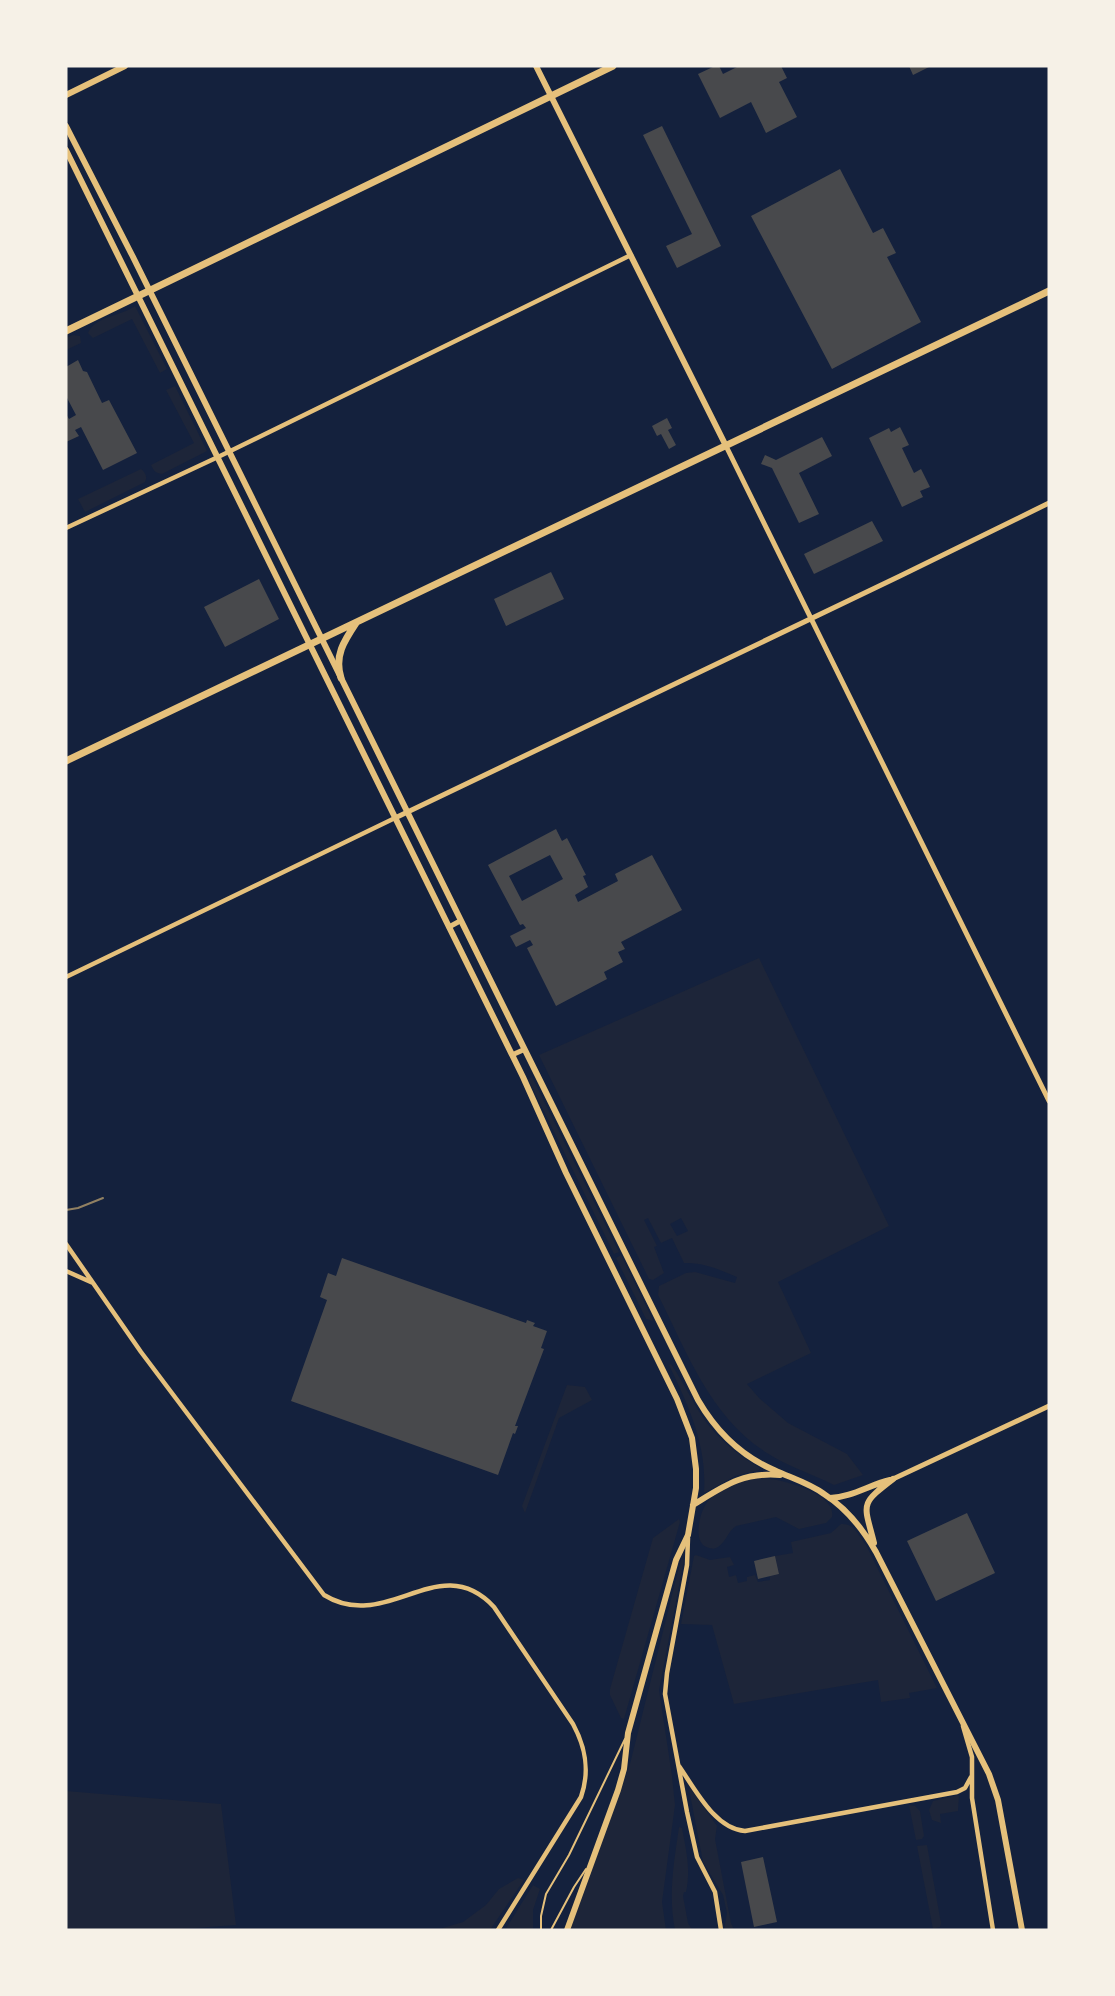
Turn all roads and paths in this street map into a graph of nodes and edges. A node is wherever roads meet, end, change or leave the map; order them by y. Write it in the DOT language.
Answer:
graph roads {
  1 [pos="125,66"];
  2 [pos="536,66"];
  3 [pos="613,66"];
  4 [pos="66,95"];
  5 [pos="552,95"];
  6 [pos="66,126"];
  7 [pos="66,150"];
  8 [pos="631,255"];
  9 [pos="149,291"];
  10 [pos="1049,291"];
  11 [pos="138,297"];
  12 [pos="66,331"];
  13 [pos="725,444"];
  14 [pos="228,452"];
  15 [pos="218,457"];
  16 [pos="1049,503"];
  17 [pos="66,528"];
  18 [pos="286,565"];
  19 [pos="275,571"];
  20 [pos="812,619"];
  21 [pos="356,622"];
  22 [pos="321,638"];
  23 [pos="310,644"];
  24 [pos="341,678"];
  25 [pos="66,761"];
  26 [pos="406,813"];
  27 [pos="395,818"];
  28 [pos="460,921"];
  29 [pos="449,927"];
  30 [pos="66,977"];
  31 [pos="523,1050"];
  32 [pos="512,1055"];
  33 [pos="1049,1101"];
  34 [pos="66,1244"];
  35 [pos="73,1253"];
  36 [pos="66,1256"];
  37 [pos="66,1271"];
  38 [pos="93,1283"];
  39 [pos="1049,1406"];
  40 [pos="787,1475"];
  41 [pos="894,1479"];
  42 [pos="830,1498"];
  43 [pos="693,1505"];
  44 [pos="688,1535"];
  45 [pos="876,1552"];
  46 [pos="961,1719"];
  47 [pos="628,1734"];
  48 [pos="677,1763"];
  49 [pos="971,1777"];
  50 [pos="591,1862"];
  51 [pos="498,1930"];
  52 [pos="541,1930"];
  53 [pos="551,1930"];
  54 [pos="567,1930"];
  55 [pos="721,1930"];
  56 [pos="993,1930"];
  57 [pos="1022,1930"];
  1 -- 4 [label="main road"];
  2 -- 5 [label="main road"];
  3 -- 5 [label="main road"];
  5 -- 8 [label="main road"];
  5 -- 9 [label="main road"];
  6 -- 9 [label="main road"];
  7 -- 11 [label="main road"];
  8 -- 13 [label="main road"];
  8 -- 14 [label="street"];
  9 -- 11 [label="main road"];
  9 -- 14 [label="main road"];
  10 -- 13 [label="main road"];
  11 -- 12 [label="main road"];
  11 -- 15 [label="main road"];
  13 -- 20 [label="street"];
  13 -- 21 [label="main road"];
  14 -- 15 [label="street"];
  14 -- 18 [label="main road"];
  15 -- 17 [label="street"];
  15 -- 19 [label="main road"];
  16 -- 20 [label="street"];
  18 -- 19 [label="street"];
  18 -- 22 [label="main road"];
  19 -- 23 [label="main road"];
  20 -- 26 [label="street"];
  20 -- 33 [label="street"];
  21 -- 22 [label="main road"];
  21 -- 24 [label="main road"];
  22 -- 23 [label="main road"];
  22 -- 24 [label="main road"];
  23 -- 25 [label="main road"];
  23 -- 27 [label="main road"];
  24 -- 26 [label="main road"];
  26 -- 27 [label="street"];
  26 -- 28 [label="main road"];
  27 -- 29 [label="main road"];
  27 -- 30 [label="street"];
  28 -- 29 [label="street"];
  28 -- 31 [label="main road"];
  29 -- 32 [label="main road"];
  31 -- 32 [label="street"];
  31 -- 40 [label="main road"];
  32 -- 43 [label="main road"];
  34 -- 35 [label="street"];
  35 -- 36 [label="street"];
  35 -- 38 [label="street"];
  37 -- 38 [label="street"];
  38 -- 51 [label="street"];
  39 -- 41 [label="street"];
  40 -- 42 [label="main road"];
  40 -- 43 [label="main road"];
  41 -- 42 [label="main road"];
  41 -- 45 [label="main road"];
  42 -- 45 [label="main road"];
  43 -- 44 [label="main road"];
  44 -- 47 [label="main road"];
  44 -- 48 [label="street"];
  45 -- 46 [label="main road"];
  46 -- 49 [label="street"];
  46 -- 57 [label="main road"];
  47 -- 50 [label="main road"];
  47 -- 52 [label="lane"];
  48 -- 49 [label="street"];
  48 -- 55 [label="street"];
  49 -- 56 [label="street"];
  50 -- 53 [label="lane"];
  50 -- 54 [label="main road"];
}
